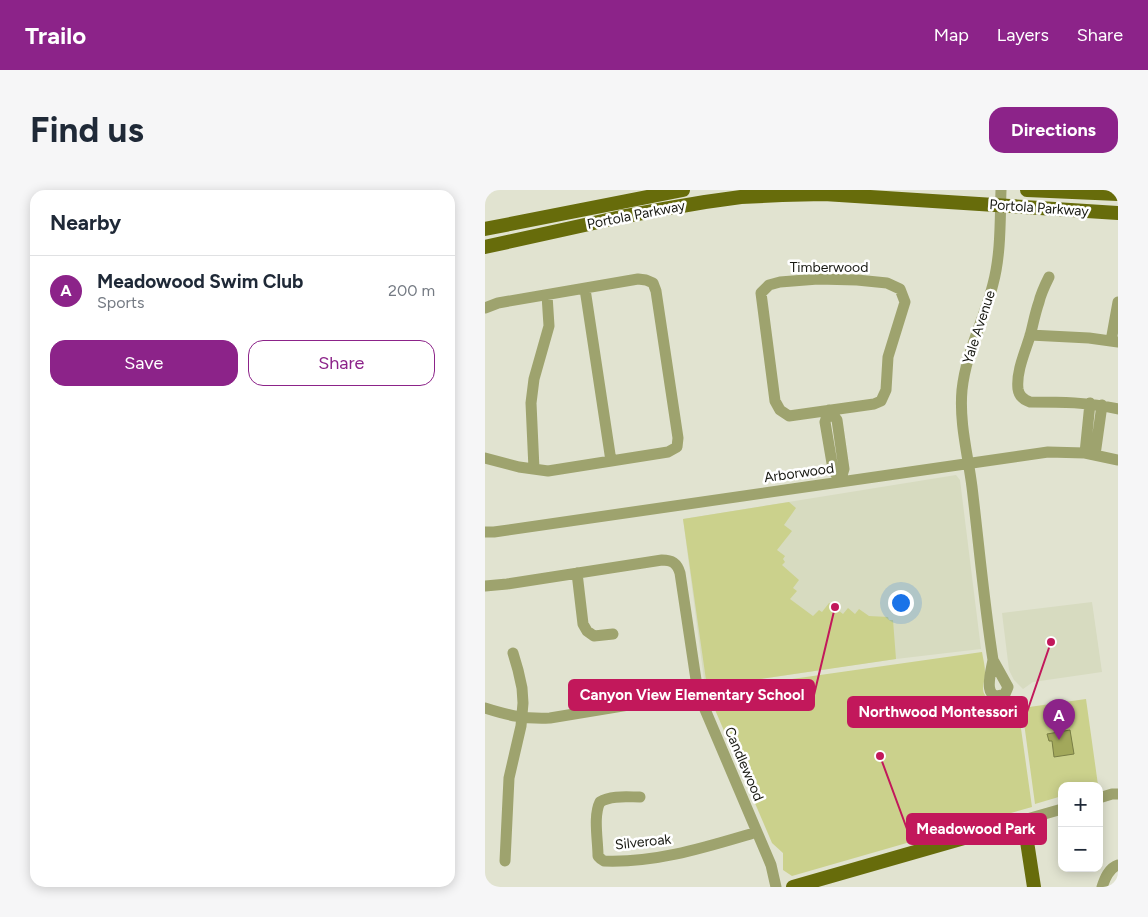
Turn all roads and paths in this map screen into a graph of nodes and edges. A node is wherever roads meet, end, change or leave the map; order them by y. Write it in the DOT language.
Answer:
graph roads {
  1 [pos="683,190"];
  2 [pos="1001,190"];
  3 [pos="1027,190"];
  4 [pos="1118,194"];
  5 [pos="1001,205"];
  6 [pos="1118,213"];
  7 [pos="485,229"];
  8 [pos="485,247"];
  9 [pos="1049,276"];
  10 [pos="585,289"];
  11 [pos="547,295"];
  12 [pos="1118,302"];
  13 [pos="485,308"];
  14 [pos="1030,335"];
  15 [pos="1114,341"];
  16 [pos="1090,404"];
  17 [pos="1102,405"];
  18 [pos="829,410"];
  19 [pos="1118,410"];
  20 [pos="1090,454"];
  21 [pos="485,458"];
  22 [pos="1118,460"];
  23 [pos="611,461"];
  24 [pos="969,463"];
  25 [pos="534,469"];
  26 [pos="840,482"];
  27 [pos="485,532"];
  28 [pos="577,573"];
  29 [pos="485,586"];
  30 [pos="613,634"];
  31 [pos="513,653"];
  32 [pos="993,660"];
  33 [pos="698,693"];
  34 [pos="485,708"];
  35 [pos="522,718"];
  36 [pos="1118,794"];
  37 [pos="1103,797"];
  38 [pos="640,798"];
  39 [pos="1058,810"];
  40 [pos="1020,821"];
  41 [pos="757,832"];
  42 [pos="505,862"];
  43 [pos="1118,865"];
  44 [pos="776,887"];
  45 [pos="793,887"];
  46 [pos="1026,887"];
  47 [pos="1034,887"];
  48 [pos="1101,887"];
  1 -- 7 [label="main road, Portola Parkway"];
  2 -- 5 [label="street, Yale Avenue"];
  3 -- 4 [label="main road, Portola Parkway"];
  5 -- 6 [label="main road, Portola Parkway"];
  5 -- 8 [label="main road, Portola Parkway"];
  5 -- 24 [label="street, Yale Avenue"];
  9 -- 14 [label="street"];
  10 -- 11 [label="street"];
  10 -- 23 [label="street"];
  10 -- 23 [label="street"];
  11 -- 13 [label="street"];
  11 -- 25 [label="street"];
  12 -- 15 [label="street"];
  14 -- 15 [label="street"];
  14 -- 16 [label="street"];
  16 -- 17 [label="street"];
  16 -- 20 [label="street"];
  17 -- 19 [label="street"];
  17 -- 20 [label="street"];
  18 -- 18 [label="street, Timberwood"];
  18 -- 26 [label="street"];
  20 -- 22 [label="street, Arborwood"];
  20 -- 24 [label="street, Arborwood"];
  21 -- 25 [label="street"];
  23 -- 25 [label="street"];
  24 -- 26 [label="street, Arborwood"];
  24 -- 32 [label="street, Yale Avenue"];
  26 -- 27 [label="street, Arborwood"];
  28 -- 29 [label="street"];
  28 -- 30 [label="street"];
  28 -- 33 [label="street, Candlewood"];
  31 -- 35 [label="street"];
  33 -- 35 [label="street"];
  33 -- 41 [label="street, Candlewood"];
  34 -- 35 [label="street"];
  35 -- 42 [label="street"];
  36 -- 37 [label="street"];
  38 -- 41 [label="street, Silveroak"];
  39 -- 40 [label="street"];
  40 -- 45 [label="main road"];
  40 -- 46 [label="main road"];
  40 -- 47 [label="main road"];
  41 -- 44 [label="street, Candlewood"];
  43 -- 48 [label="street"];
}
